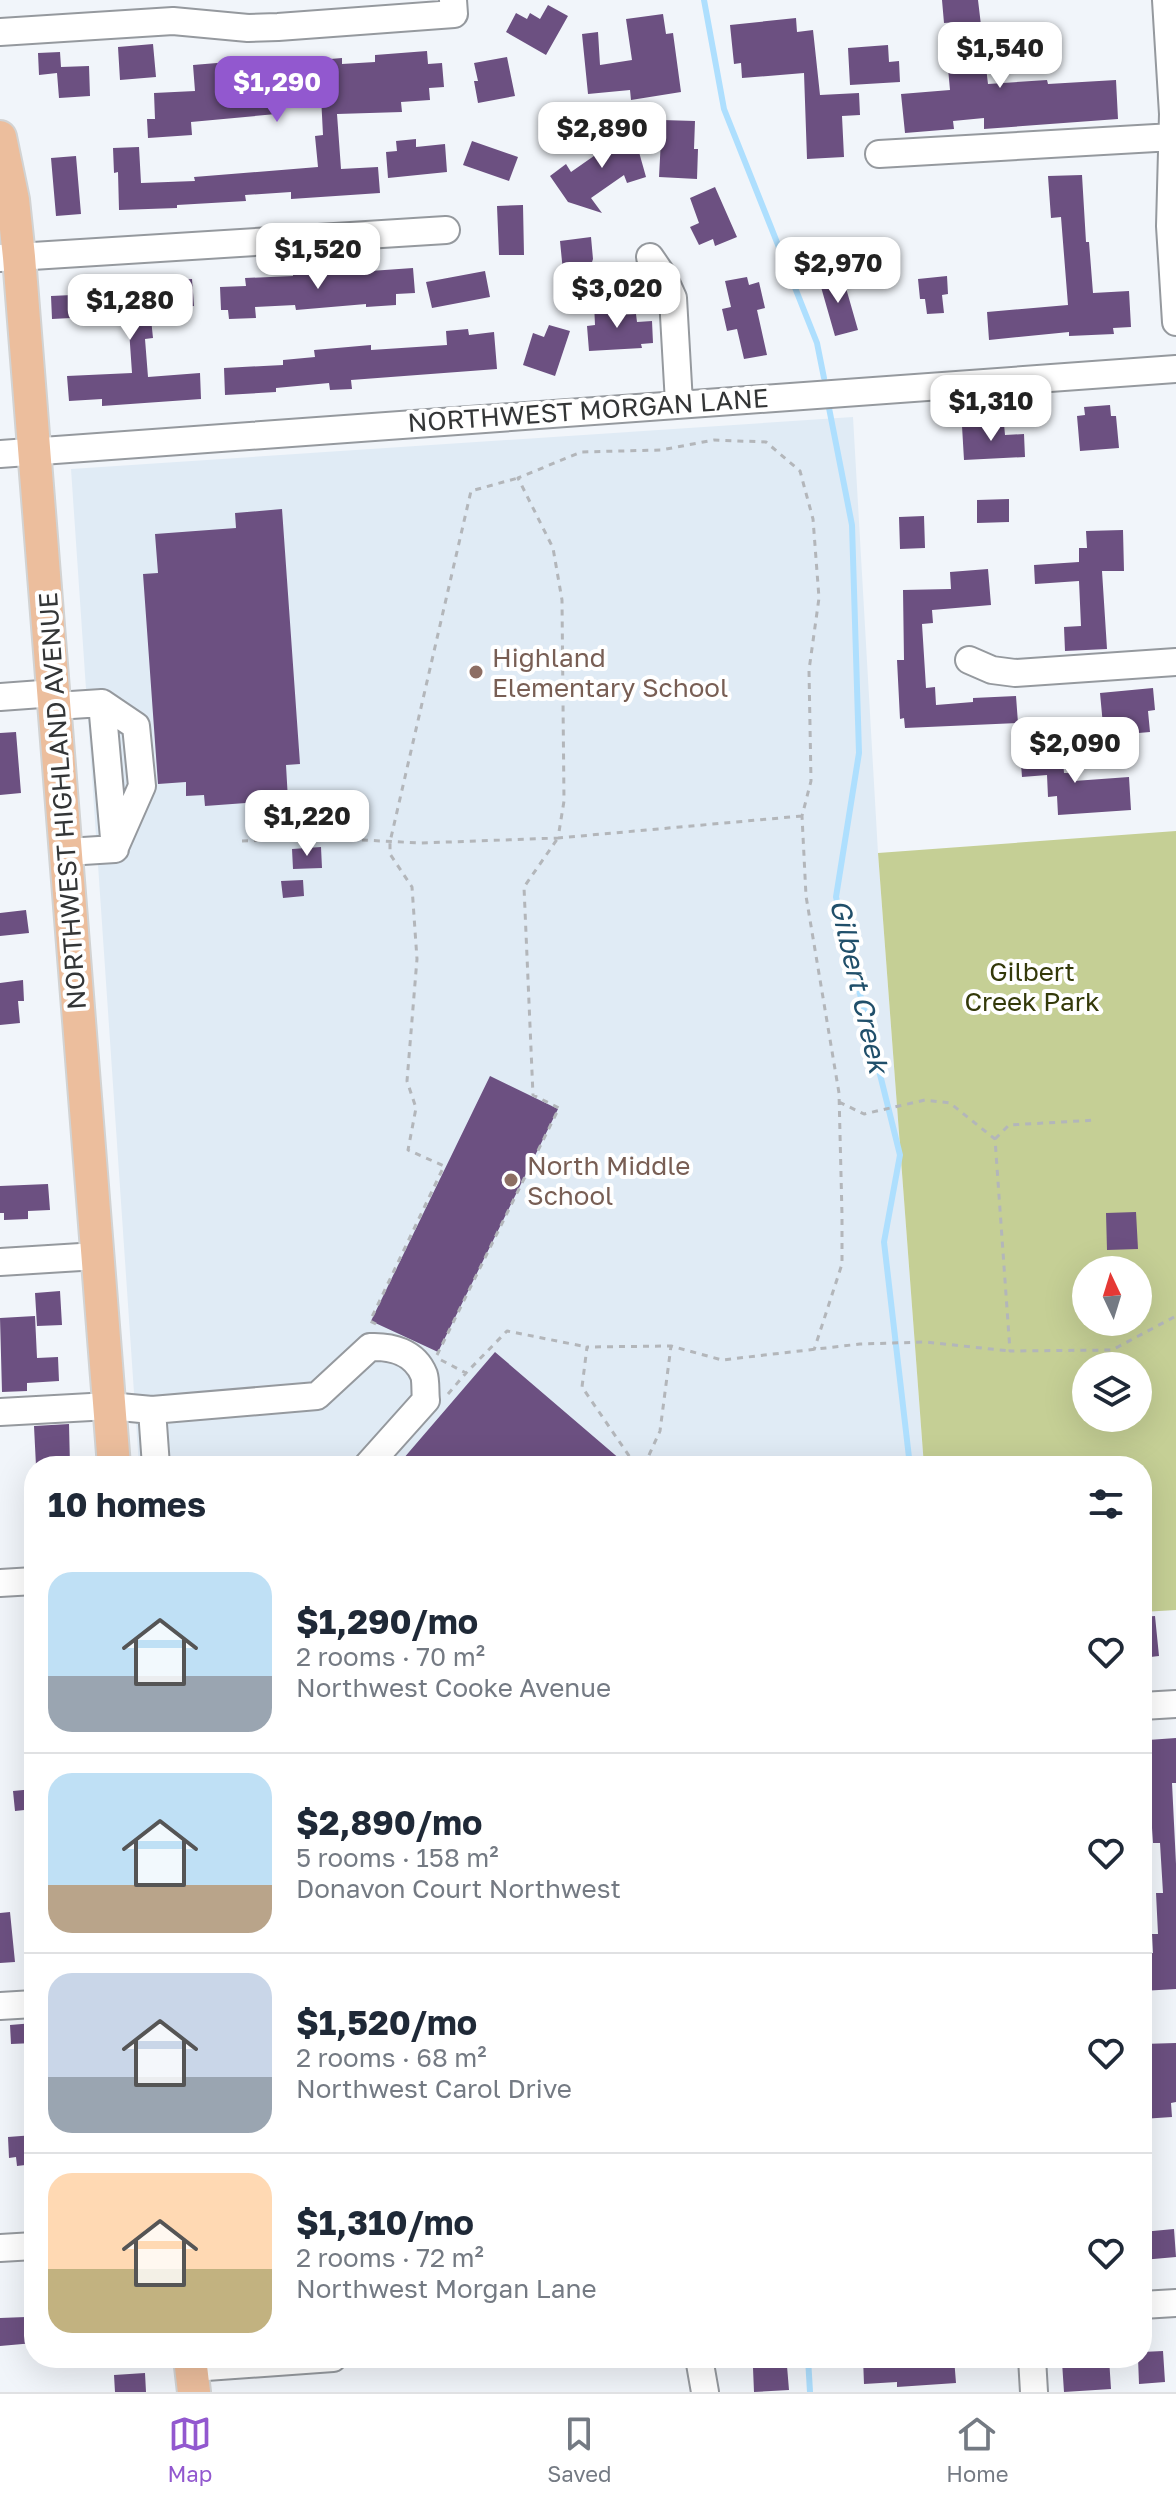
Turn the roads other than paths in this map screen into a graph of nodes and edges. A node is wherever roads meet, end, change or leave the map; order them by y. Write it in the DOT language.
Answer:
graph roads {
  1 [pos="1166,0"];
  2 [pos="454,7"];
  3 [pos="0,32"];
  4 [pos="1173,61"];
  5 [pos="0,137"];
  6 [pos="1173,137"];
  7 [pos="879,154"];
  8 [pos="446,230"];
  9 [pos="650,257"];
  10 [pos="9,258"];
  11 [pos="1176,322"];
  12 [pos="1176,369"];
  13 [pos="679,403"];
  14 [pos="34,451"];
  15 [pos="0,454"];
  16 [pos="969,660"];
  17 [pos="1176,662"];
  18 [pos="0,697"];
  19 [pos="55,700"];
  20 [pos="67,852"];
  21 [pos="97,1256"];
  22 [pos="0,1262"];
  23 [pos="109,1406"];
  24 [pos="152,1410"];
  25 [pos="0,1412"];
  26 [pos="113,1456"];
  27 [pos="155,1456"];
  28 [pos="376,1456"];
  29 [pos="24,1582"];
  30 [pos="0,1583"];
  31 [pos="1176,1704"];
  32 [pos="1152,1705"];
  33 [pos="24,2005"];
  34 [pos="0,2006"];
  35 [pos="24,2247"];
  36 [pos="0,2248"];
  37 [pos="1176,2303"];
  38 [pos="1152,2304"];
  39 [pos="239,2368"];
  40 [pos="701,2368"];
  41 [pos="1033,2368"];
  42 [pos="192,2373"];
  43 [pos="705,2392"];
  44 [pos="1034,2392"];
  1 -- 4 [label="street"];
  2 -- 3 [label="street"];
  4 -- 6 [label="street"];
  5 -- 10 [label="main road, NORTHWEST HIGHLAND AVENUE"];
  6 -- 7 [label="street"];
  6 -- 11 [label="street"];
  8 -- 10 [label="street"];
  9 -- 13 [label="street"];
  10 -- 14 [label="main road, NORTHWEST HIGHLAND AVENUE"];
  12 -- 13 [label="street, NORTHWEST MORGAN LANE"];
  13 -- 14 [label="street, NORTHWEST MORGAN LANE"];
  14 -- 15 [label="street, NORTHWEST MORGAN LANE"];
  14 -- 19 [label="main road, NORTHWEST HIGHLAND AVENUE"];
  16 -- 17 [label="street"];
  18 -- 19 [label="street"];
  19 -- 20 [label="main road, NORTHWEST HIGHLAND AVENUE"];
  19 -- 20 [label="street"];
  20 -- 21 [label="main road, NORTHWEST HIGHLAND AVENUE"];
  21 -- 22 [label="street"];
  21 -- 23 [label="main road, NORTHWEST HIGHLAND AVENUE"];
  23 -- 24 [label="street"];
  23 -- 25 [label="street"];
  23 -- 26 [label="main road, NORTHWEST HIGHLAND AVENUE"];
  24 -- 27 [label="street"];
  24 -- 28 [label="street"];
  29 -- 30 [label="street"];
  31 -- 32 [label="street"];
  33 -- 34 [label="street"];
  35 -- 36 [label="street"];
  37 -- 38 [label="street"];
  39 -- 42 [label="street"];
  40 -- 43 [label="street"];
  41 -- 44 [label="street"];
}
